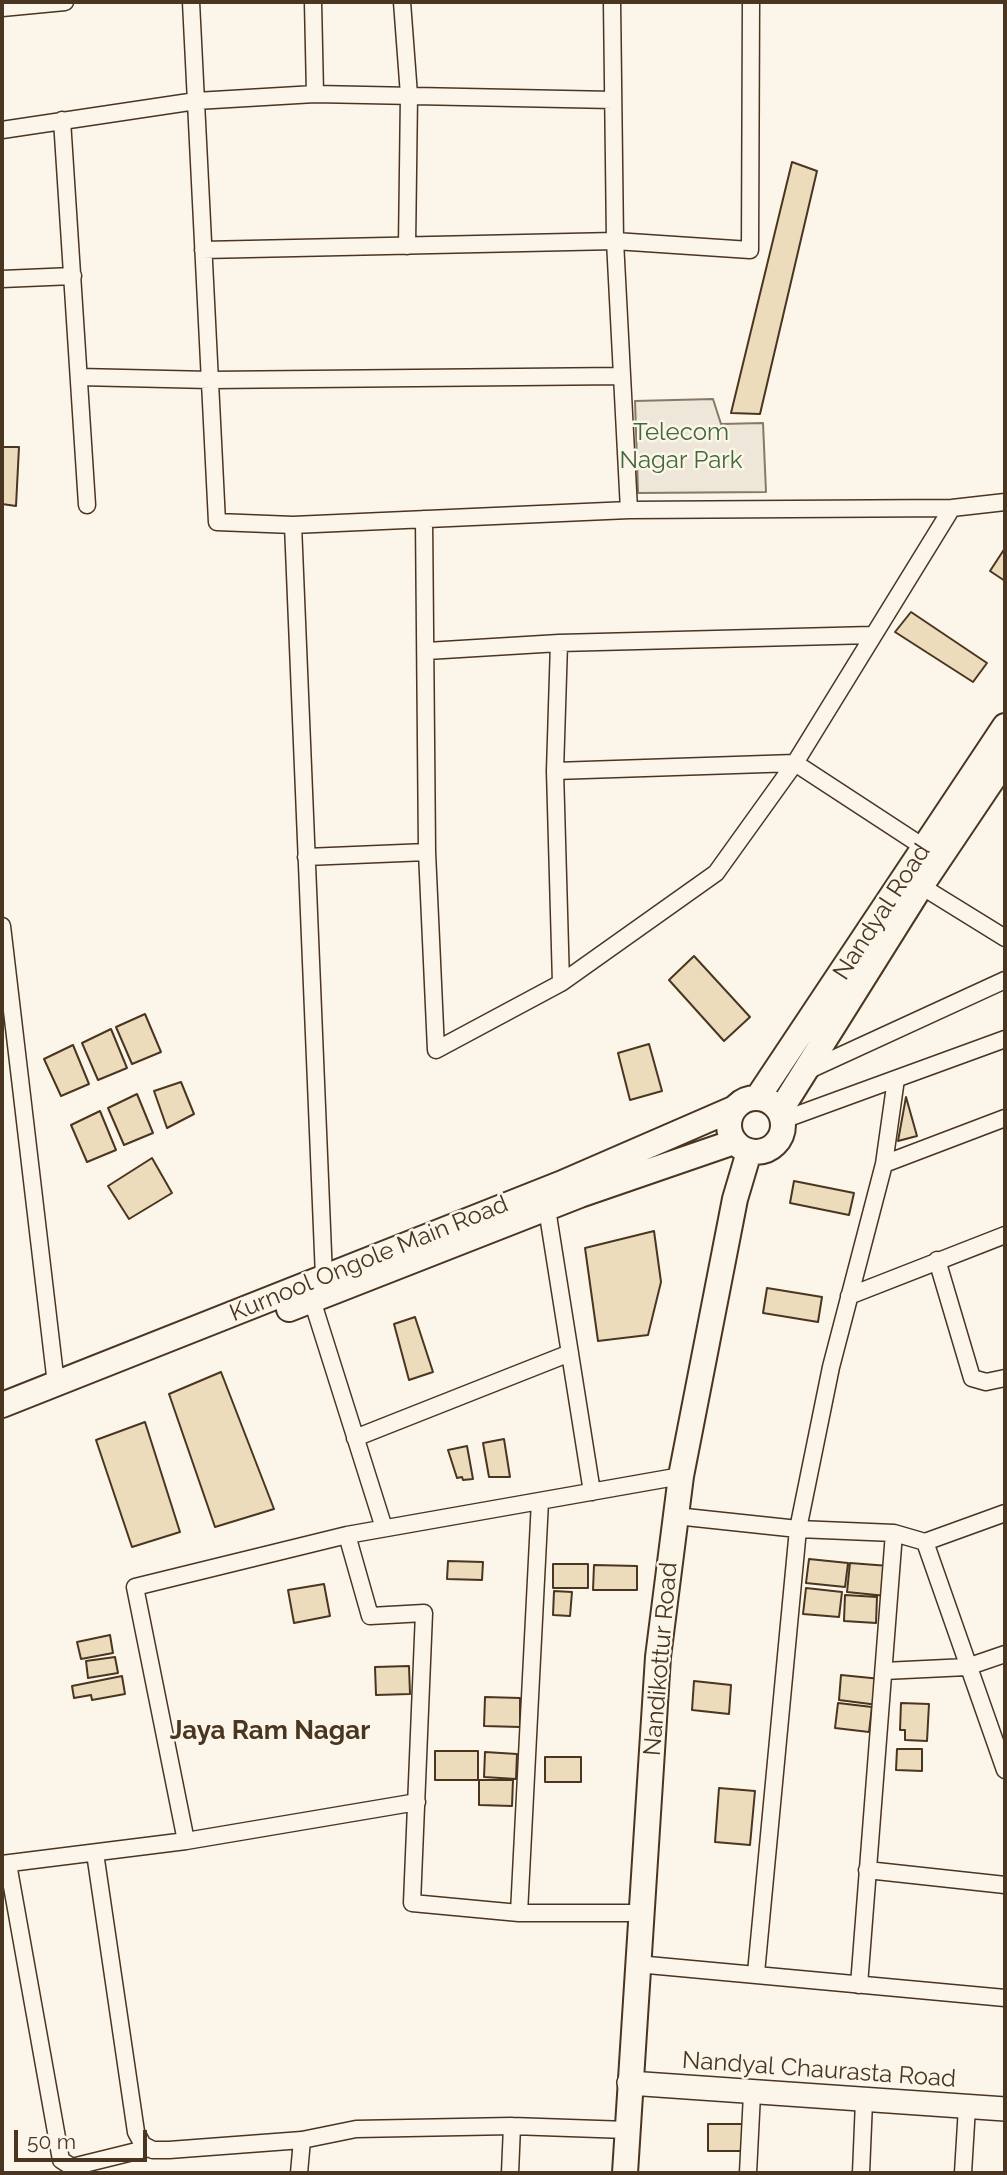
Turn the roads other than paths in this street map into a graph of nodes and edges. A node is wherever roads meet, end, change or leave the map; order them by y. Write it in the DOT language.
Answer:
graph roads {
  1 [pos="65,2"];
  2 [pos="191,2"];
  3 [pos="313,2"];
  4 [pos="402,2"];
  5 [pos="612,2"];
  6 [pos="751,2"];
  7 [pos="2,8"];
  8 [pos="315,94"];
  9 [pos="409,95"];
  10 [pos="613,100"];
  11 [pos="196,101"];
  12 [pos="62,120"];
  13 [pos="2,130"];
  14 [pos="615,241"];
  15 [pos="407,246"];
  16 [pos="203,250"];
  17 [pos="73,276"];
  18 [pos="2,279"];
  19 [pos="622,376"];
  20 [pos="79,377"];
  21 [pos="209,380"];
  22 [pos="1005,502"];
  23 [pos="87,505"];
  24 [pos="953,508"];
  25 [pos="629,510"];
  26 [pos="424,519"];
  27 [pos="293,525"];
  28 [pos="872,635"];
  29 [pos="559,643"];
  30 [pos="427,651"];
  31 [pos="1005,726"];
  32 [pos="1005,761"];
  33 [pos="795,763"];
  34 [pos="555,771"];
  35 [pos="925,848"];
  36 [pos="427,852"];
  37 [pos="306,857"];
  38 [pos="921,886"];
  39 [pos="2,926"];
  40 [pos="1005,938"];
  41 [pos="1005,980"];
  42 [pos="561,983"];
  43 [pos="1005,1039"];
  44 [pos="807,1071"];
  45 [pos="896,1079"];
  46 [pos="758,1097"];
  47 [pos="735,1108"];
  48 [pos="782,1116"];
  49 [pos="1005,1118"];
  50 [pos="742,1147"];
  51 [pos="884,1164"];
  52 [pos="547,1209"];
  53 [pos="1005,1235"];
  54 [pos="937,1260"];
  55 [pos="324,1276"];
  56 [pos="849,1296"];
  57 [pos="312,1300"];
  58 [pos="570,1353"];
  59 [pos="1005,1378"];
  60 [pos="57,1384"];
  61 [pos="2,1405"];
  62 [pos="2,1420"];
  63 [pos="355,1438"];
  64 [pos="681,1476"];
  65 [pos="592,1492"];
  66 [pos="540,1501"];
  67 [pos="1005,1513"];
  68 [pos="676,1516"];
  69 [pos="384,1528"];
  70 [pos="797,1529"];
  71 [pos="894,1533"];
  72 [pos="347,1535"];
  73 [pos="925,1542"];
  74 [pos="1005,1654"];
  75 [pos="967,1667"];
  76 [pos="884,1671"];
  77 [pos="1005,1770"];
  78 [pos="417,1802"];
  79 [pos="186,1841"];
  80 [pos="95,1853"];
  81 [pos="5,1864"];
  82 [pos="867,1870"];
  83 [pos="1005,1885"];
  84 [pos="519,1913"];
  85 [pos="641,1913"];
  86 [pos="637,1964"];
  87 [pos="756,1973"];
  88 [pos="859,1985"];
  89 [pos="1005,1998"];
  90 [pos="629,2083"];
  91 [pos="752,2094"];
  92 [pos="864,2101"];
  93 [pos="967,2107"];
  94 [pos="1005,2109"];
  95 [pos="512,2126"];
  96 [pos="627,2130"];
  97 [pos="302,2140"];
  98 [pos="149,2148"];
  99 [pos="299,2173"];
  100 [pos="510,2173"];
  101 [pos="625,2173"];
  102 [pos="748,2173"];
  103 [pos="861,2173"];
  104 [pos="964,2173"];
  1 -- 7 [label="street"];
  2 -- 11 [label="street"];
  3 -- 8 [label="street"];
  4 -- 9 [label="street"];
  5 -- 10 [label="street"];
  6 -- 14 [label="street"];
  8 -- 9 [label="street"];
  8 -- 11 [label="street"];
  9 -- 10 [label="street"];
  9 -- 15 [label="street"];
  10 -- 14 [label="street"];
  11 -- 12 [label="street"];
  11 -- 16 [label="street"];
  12 -- 13 [label="street"];
  12 -- 17 [label="street"];
  14 -- 15 [label="street"];
  14 -- 19 [label="street"];
  15 -- 16 [label="street"];
  16 -- 21 [label="street"];
  17 -- 18 [label="street"];
  17 -- 20 [label="street"];
  19 -- 21 [label="street"];
  19 -- 25 [label="street"];
  20 -- 21 [label="street"];
  20 -- 23 [label="street"];
  21 -- 27 [label="street"];
  22 -- 24 [label="street"];
  24 -- 25 [label="street"];
  24 -- 28 [label="street"];
  25 -- 26 [label="street"];
  26 -- 27 [label="street"];
  26 -- 30 [label="street"];
  27 -- 37 [label="street"];
  28 -- 29 [label="street"];
  28 -- 33 [label="street"];
  29 -- 30 [label="street"];
  29 -- 34 [label="street"];
  30 -- 36 [label="street"];
  31 -- 35 [label="main road, Nandyal Road"];
  32 -- 38 [label="main road, Nandyal Road"];
  33 -- 34 [label="street"];
  33 -- 35 [label="street"];
  33 -- 42 [label="street"];
  34 -- 42 [label="street"];
  35 -- 46 [label="main road, Nandyal Road"];
  36 -- 37 [label="street"];
  36 -- 42 [label="street"];
  37 -- 55 [label="street"];
  38 -- 40 [label="street"];
  38 -- 44 [label="main road, Nandyal Road"];
  39 -- 60 [label="street"];
  41 -- 44 [label="street"];
  43 -- 45 [label="street"];
  44 -- 48 [label="main road, Nandyal Road"];
  45 -- 48 [label="street"];
  45 -- 51 [label="street"];
  46 -- 47 [label="main road"];
  46 -- 48 [label="main road"];
  47 -- 50 [label="main road"];
  47 -- 55 [label="main road, Kurnool Ongole Main Road"];
  48 -- 50 [label="main road"];
  49 -- 51 [label="street"];
  50 -- 52 [label="main road, Kurnool Ongole Main Road"];
  50 -- 64 [label="main road, Nandikottur Road"];
  51 -- 56 [label="street"];
  52 -- 57 [label="main road, Kurnool Ongole Main Road"];
  52 -- 58 [label="street"];
  53 -- 54 [label="street"];
  54 -- 56 [label="street"];
  54 -- 59 [label="street"];
  55 -- 60 [label="main road, Kurnool Ongole Main Road"];
  56 -- 70 [label="street"];
  57 -- 62 [label="main road, Kurnool Ongole Main Road"];
  57 -- 63 [label="street"];
  58 -- 63 [label="street"];
  58 -- 65 [label="street"];
  60 -- 61 [label="main road, Kurnool Ongole Main Road"];
  63 -- 69 [label="street"];
  64 -- 65 [label="street"];
  64 -- 68 [label="main road, Nandikottur Road"];
  65 -- 66 [label="street"];
  66 -- 69 [label="street"];
  66 -- 84 [label="street"];
  67 -- 73 [label="street"];
  68 -- 70 [label="street"];
  68 -- 85 [label="main road, Nandikottur Road"];
  69 -- 72 [label="street"];
  70 -- 71 [label="street"];
  70 -- 87 [label="street"];
  71 -- 73 [label="street"];
  71 -- 76 [label="street"];
  72 -- 78 [label="street"];
  72 -- 79 [label="street"];
  73 -- 75 [label="street"];
  74 -- 75 [label="street"];
  75 -- 76 [label="street"];
  75 -- 77 [label="street"];
  76 -- 82 [label="street"];
  78 -- 79 [label="street"];
  78 -- 84 [label="street"];
  79 -- 80 [label="street"];
  80 -- 81 [label="street"];
  80 -- 98 [label="street"];
  81 -- 98 [label="street"];
  82 -- 83 [label="street"];
  82 -- 88 [label="street"];
  84 -- 85 [label="street"];
  85 -- 86 [label="main road, Nandikottur Road"];
  86 -- 87 [label="street"];
  86 -- 90 [label="main road, Nandikottur Road"];
  87 -- 88 [label="street"];
  88 -- 89 [label="street"];
  90 -- 91 [label="street, Nandyal Chaurasta Road"];
  90 -- 96 [label="main road, Nandikottur Road"];
  91 -- 92 [label="street, Nandyal Chaurasta Road"];
  91 -- 102 [label="street"];
  92 -- 93 [label="street, Nandyal Chaurasta Road"];
  92 -- 103 [label="street"];
  93 -- 94 [label="street, Nandyal Chaurasta Road"];
  93 -- 104 [label="street"];
  95 -- 96 [label="street"];
  95 -- 97 [label="street"];
  95 -- 100 [label="street"];
  96 -- 101 [label="main road, Nandikottur Road"];
  97 -- 98 [label="street"];
  97 -- 99 [label="street"];
}
